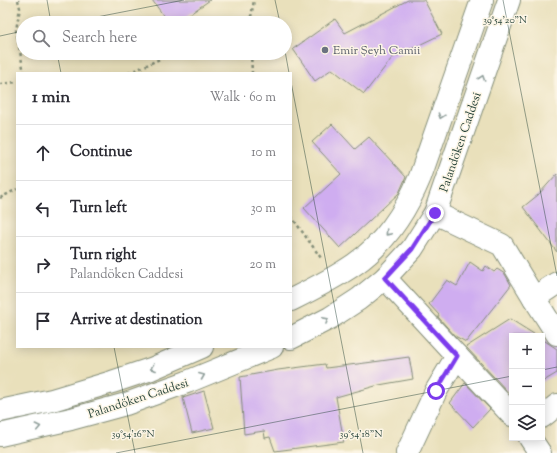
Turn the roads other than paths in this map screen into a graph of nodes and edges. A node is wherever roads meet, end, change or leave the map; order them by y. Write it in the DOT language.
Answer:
graph roads {
  1 [pos="482,0"];
  2 [pos="509,0"];
  3 [pos="435,213"];
  4 [pos="385,278"];
  5 [pos="557,283"];
  6 [pos="534,298"];
  7 [pos="292,299"];
  8 [pos="557,334"];
  9 [pos="292,337"];
  10 [pos="200,348"];
  11 [pos="270,348"];
  12 [pos="457,356"];
  13 [pos="557,405"];
  14 [pos="0,411"];
  15 [pos="509,412"];
  16 [pos="545,415"];
  17 [pos="0,435"];
  18 [pos="532,441"];
  19 [pos="407,453"];
  20 [pos="540,453"];
  1 -- 7 [label="street, one-way"];
  3 -- 2 [label="street, Palandöken Caddesi, one-way"];
  3 -- 4 [label="street, Palandöken Caddesi"];
  3 -- 6 [label="street"];
  9 -- 4 [label="street, Palandöken Caddesi, one-way"];
  4 -- 12 [label="street"];
  5 -- 6 [label="street"];
  6 -- 8 [label="street"];
  10 -- 14 [label="street, Palandöken Caddesi, one-way"];
  17 -- 11 [label="street, Palandöken Caddesi, one-way"];
  12 -- 15 [label="street"];
  12 -- 19 [label="street"];
  13 -- 16 [label="street"];
  18 -- 20 [label="street"];
}
